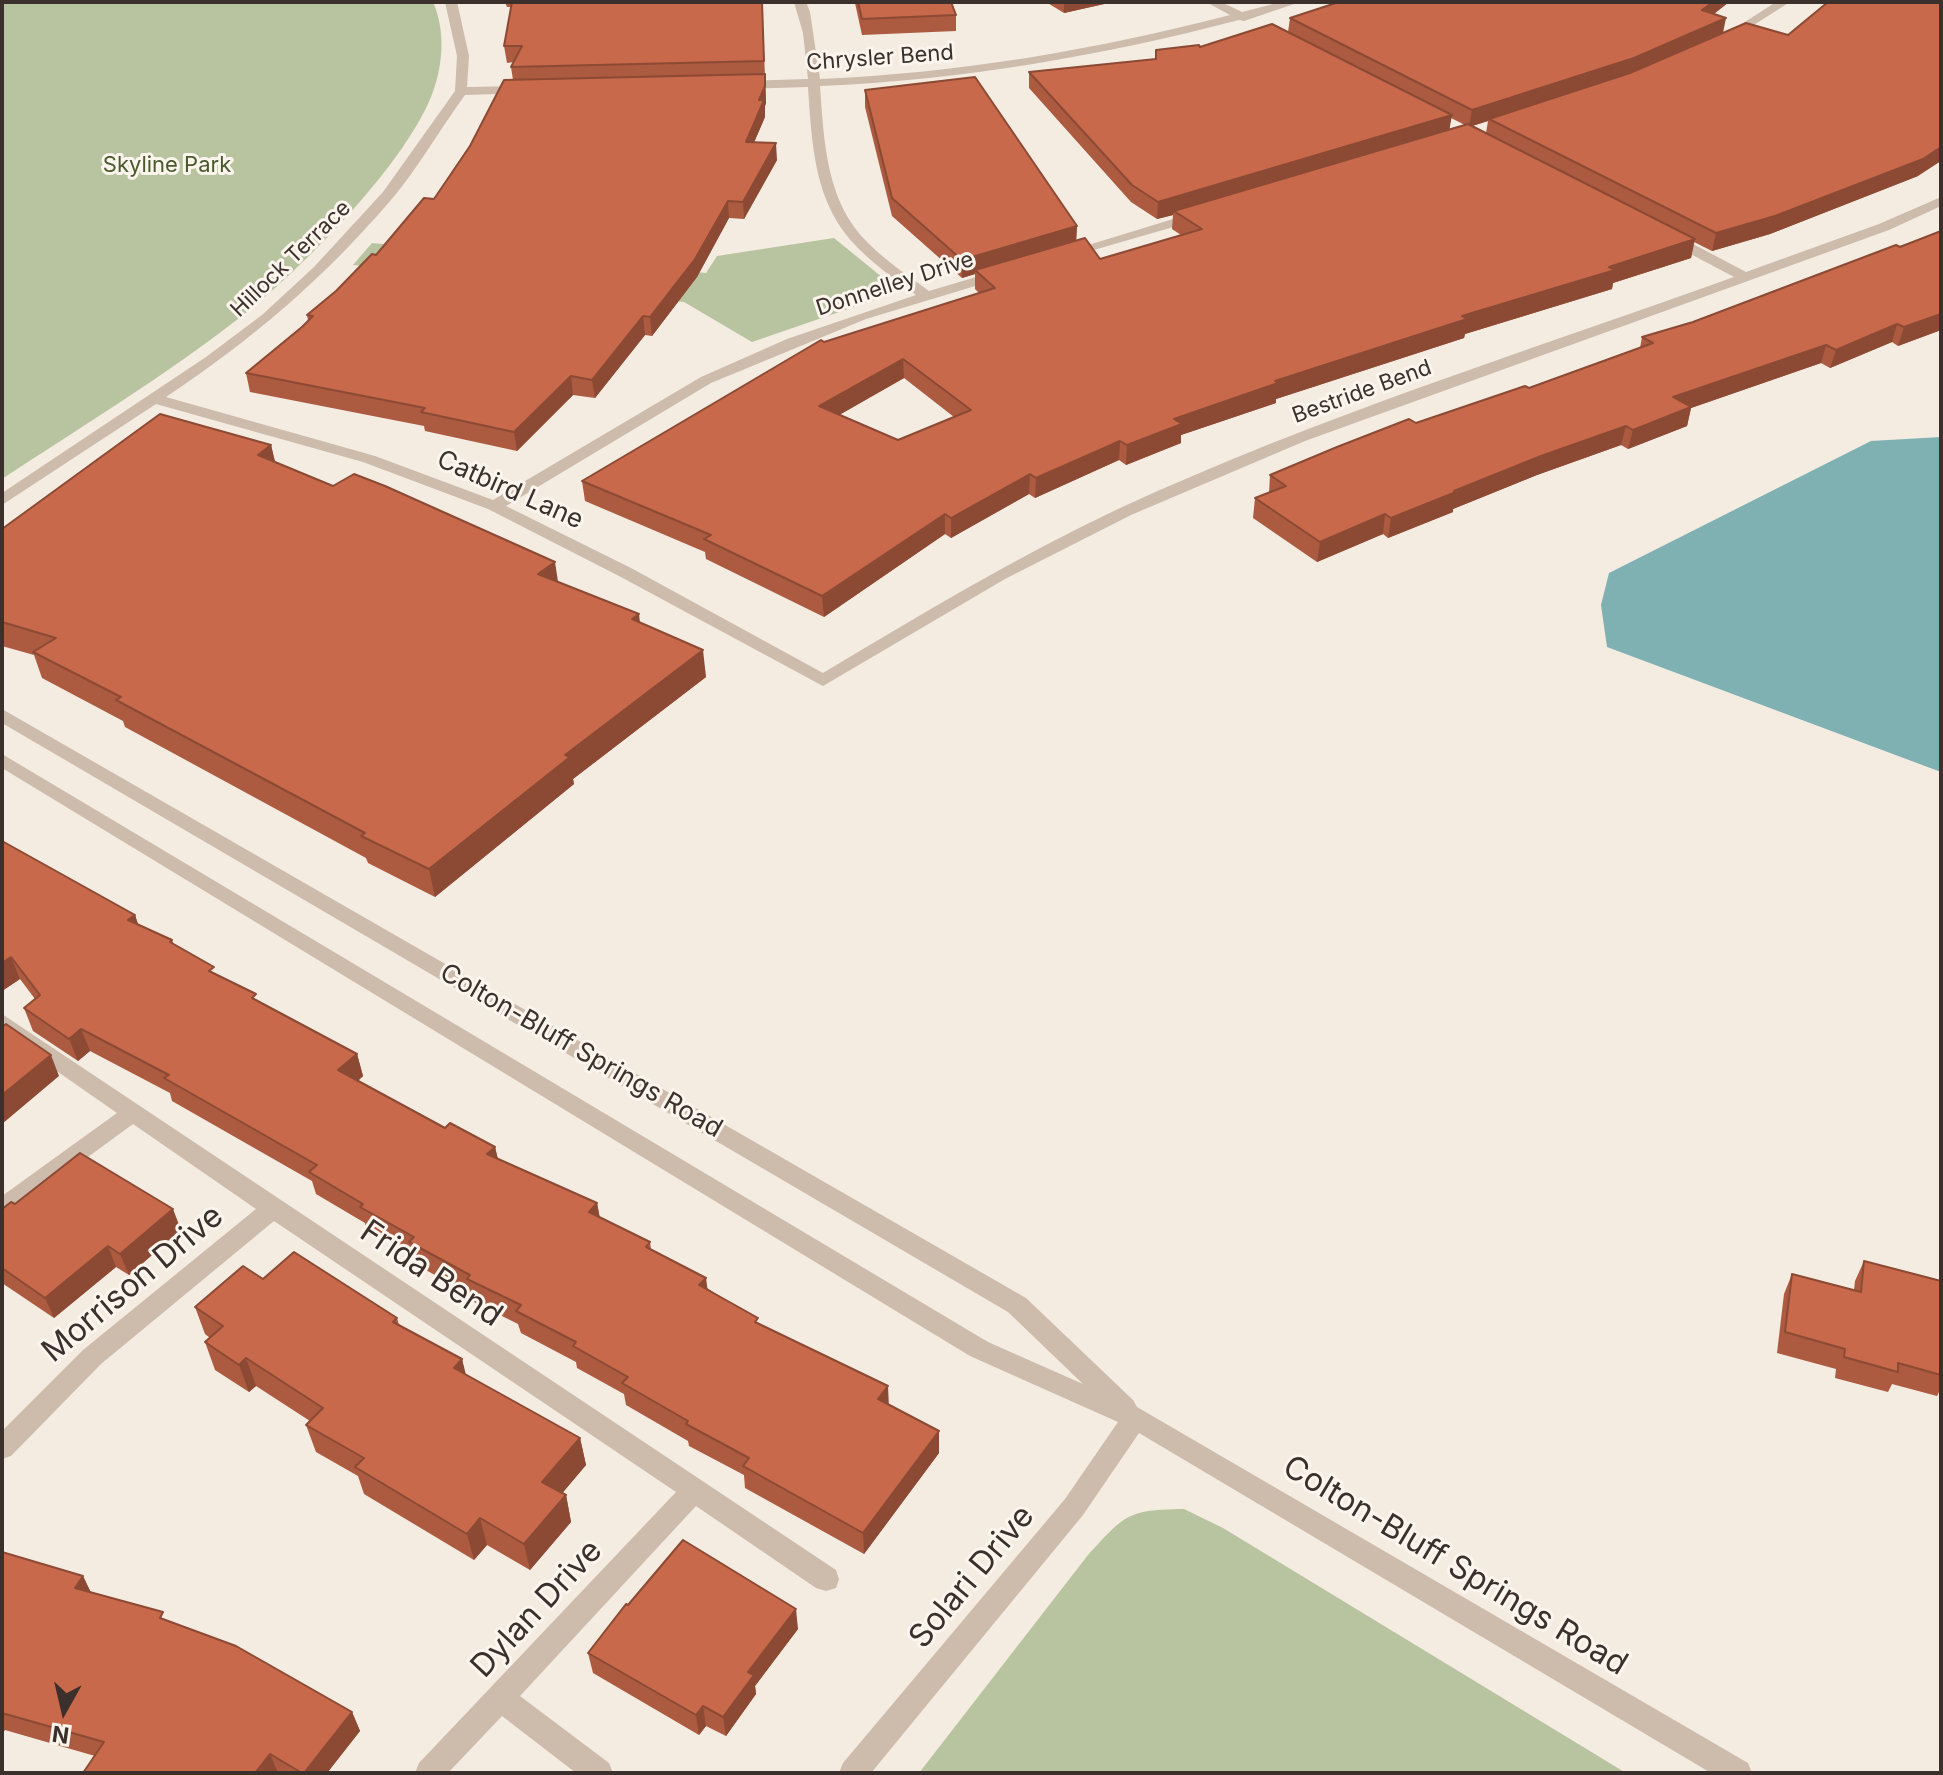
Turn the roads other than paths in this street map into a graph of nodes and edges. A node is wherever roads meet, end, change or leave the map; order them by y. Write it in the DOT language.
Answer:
graph roads {
  1 [pos="451,2"];
  2 [pos="800,2"];
  3 [pos="1212,2"];
  4 [pos="1294,2"];
  5 [pos="1784,2"];
  6 [pos="1240,16"];
  7 [pos="1265,29"];
  8 [pos="1707,47"];
  9 [pos="814,83"];
  10 [pos="731,85"];
  11 [pos="545,89"];
  12 [pos="461,91"];
  13 [pos="1941,201"];
  14 [pos="1212,211"];
  15 [pos="1658,232"];
  16 [pos="1044,261"];
  17 [pos="1013,270"];
  18 [pos="1745,277"];
  19 [pos="926,296"];
  20 [pos="155,399"];
  21 [pos="2,500"];
  22 [pos="494,506"];
  23 [pos="823,681"];
  24 [pos="2,715"];
  25 [pos="2,760"];
  26 [pos="2,1022"];
  27 [pos="131,1114"];
  28 [pos="275,1207"];
  29 [pos="2,1208"];
  30 [pos="1135,1418"];
  31 [pos="2,1448"];
  32 [pos="694,1491"];
  33 [pos="826,1579"];
  34 [pos="501,1698"];
  35 [pos="429,1773"];
  36 [pos="599,1773"];
  37 [pos="853,1773"];
  38 [pos="1738,1773"];
  1 -- 12 [label="street"];
  2 -- 9 [label="street"];
  3 -- 6 [label="street"];
  4 -- 6 [label="street, Chrysler Bend"];
  5 -- 8 [label="street"];
  6 -- 7 [label="street"];
  6 -- 9 [label="street, Chrysler Bend"];
  9 -- 10 [label="street, Chrysler Bend"];
  9 -- 19 [label="street"];
  11 -- 12 [label="street"];
  12 -- 20 [label="street, Hillock Terrace"];
  13 -- 18 [label="street, Bestride Bend"];
  14 -- 16 [label="street"];
  15 -- 18 [label="street"];
  17 -- 19 [label="street, Donnelley Drive"];
  18 -- 23 [label="street, Bestride Bend"];
  19 -- 22 [label="street, Donnelley Drive"];
  20 -- 21 [label="street, Hillock Terrace"];
  20 -- 22 [label="street, Catbird Lane"];
  22 -- 23 [label="street, Catbird Lane"];
  24 -- 30 [label="street, Colton-Bluff Springs Road"];
  25 -- 30 [label="street, Colton-Bluff Springs Road"];
  26 -- 27 [label="street, Frida Bend"];
  27 -- 28 [label="street, Frida Bend"];
  27 -- 29 [label="street"];
  28 -- 31 [label="street, Morrison Drive"];
  28 -- 32 [label="street, Frida Bend"];
  30 -- 37 [label="street, Solari Drive"];
  30 -- 38 [label="street, Colton-Bluff Springs Road"];
  32 -- 33 [label="street, Frida Bend"];
  32 -- 34 [label="street, Dylan Drive"];
  34 -- 35 [label="street, Dylan Drive"];
  34 -- 36 [label="street"];
}
